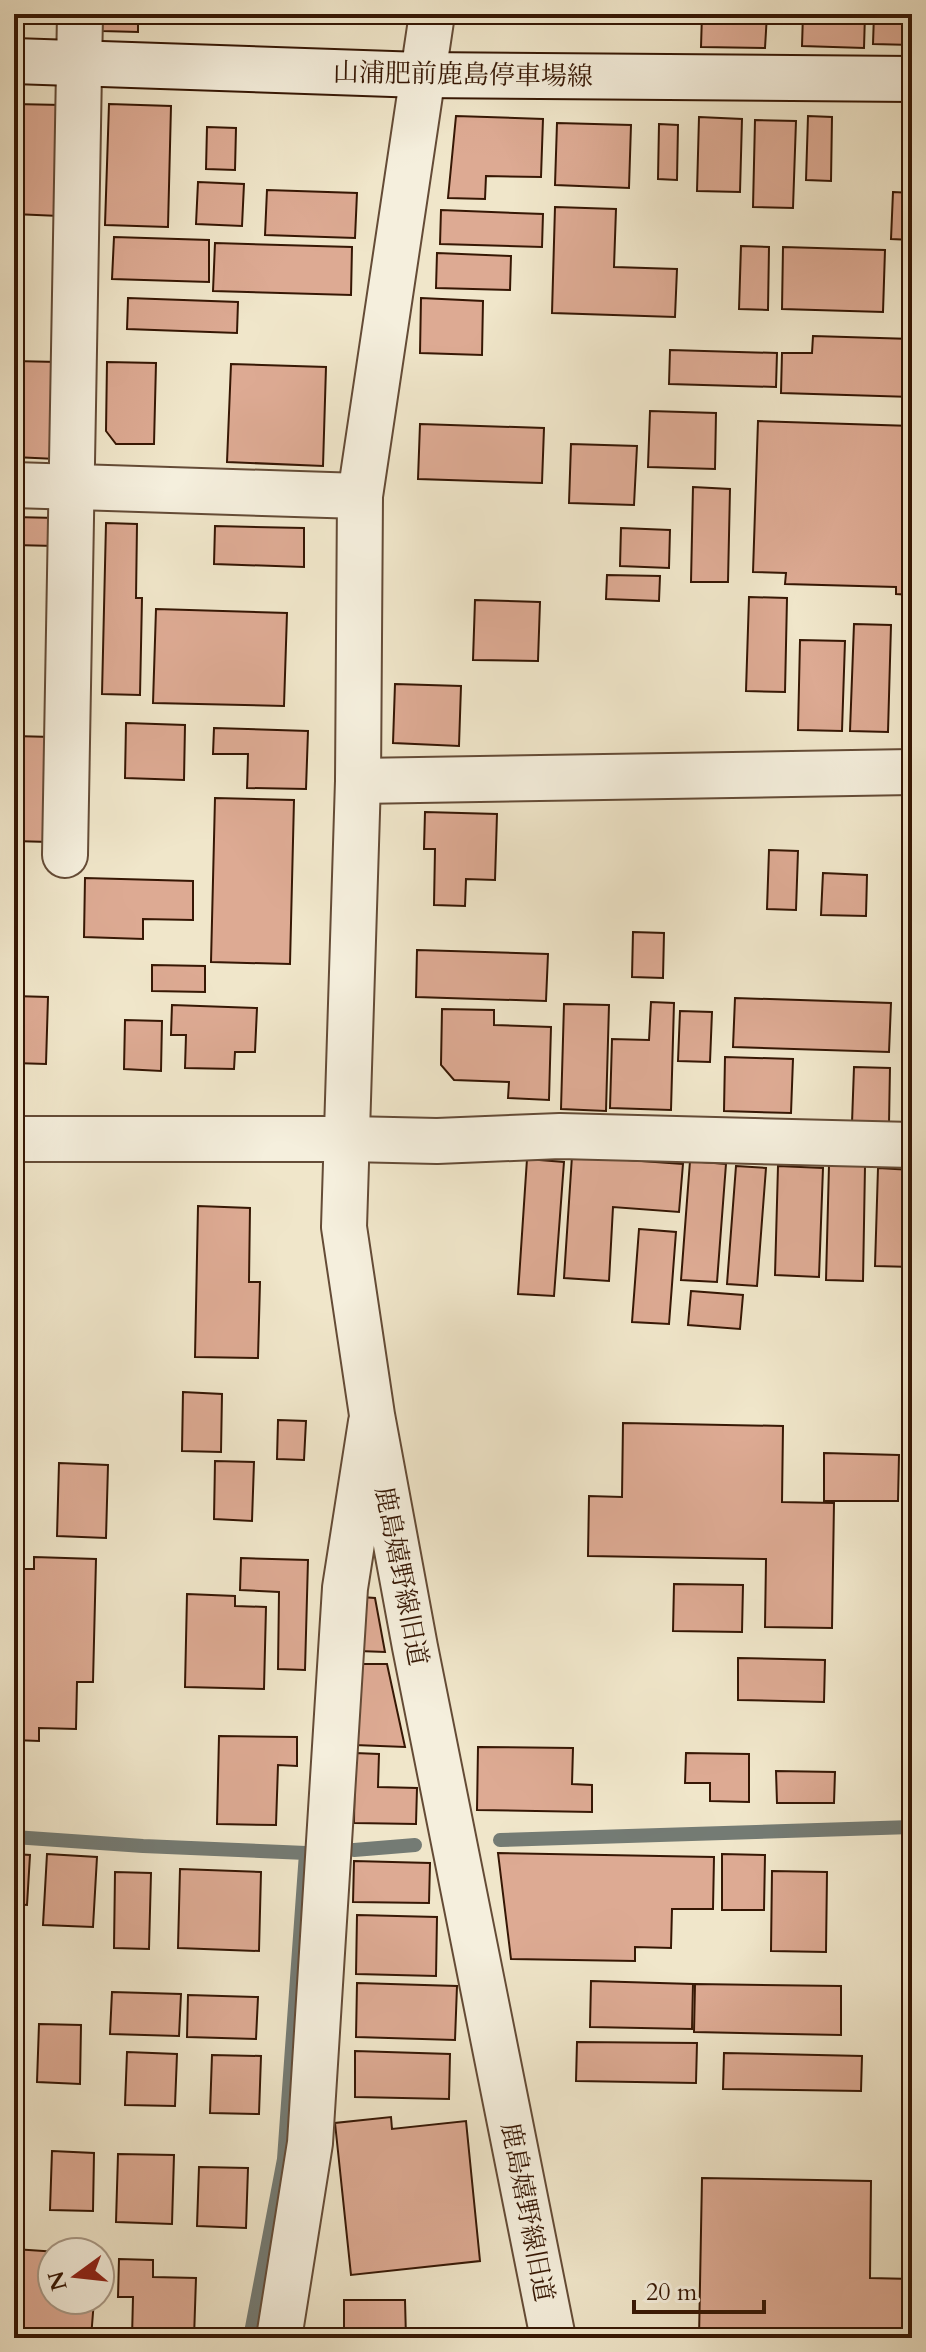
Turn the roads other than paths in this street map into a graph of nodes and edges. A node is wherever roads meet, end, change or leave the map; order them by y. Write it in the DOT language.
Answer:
graph roads {
  1 [pos="80,14"];
  2 [pos="432,14"];
  3 [pos="14,61"];
  4 [pos="79,63"];
  5 [pos="421,75"];
  6 [pos="912,79"];
  7 [pos="14,485"];
  8 [pos="71,487"];
  9 [pos="360,496"];
  10 [pos="912,772"];
  11 [pos="358,781"];
  12 [pos="65,855"];
  13 [pos="14,1139"];
  14 [pos="349,1139"];
  15 [pos="912,1145"];
  16 [pos="372,1415"];
  17 [pos="279,2338"];
  18 [pos="553,2338"];
  1 -- 4 [label="street"];
  2 -- 5 [label="street, 鹿島嬉野線旧道"];
  3 -- 4 [label="street, 山浦肥前鹿島停車場線"];
  4 -- 5 [label="street, 山浦肥前鹿島停車場線"];
  4 -- 8 [label="street"];
  5 -- 6 [label="street, 山浦肥前鹿島停車場線"];
  5 -- 9 [label="street, 鹿島嬉野線旧道"];
  7 -- 8 [label="street"];
  8 -- 9 [label="street"];
  8 -- 12 [label="street"];
  9 -- 11 [label="street, 鹿島嬉野線旧道"];
  10 -- 11 [label="street"];
  11 -- 14 [label="street, 鹿島嬉野線旧道"];
  13 -- 14 [label="street"];
  14 -- 15 [label="street"];
  14 -- 16 [label="street, 鹿島嬉野線旧道"];
  16 -- 17 [label="street"];
  16 -- 18 [label="street, 鹿島嬉野線旧道"];
}
